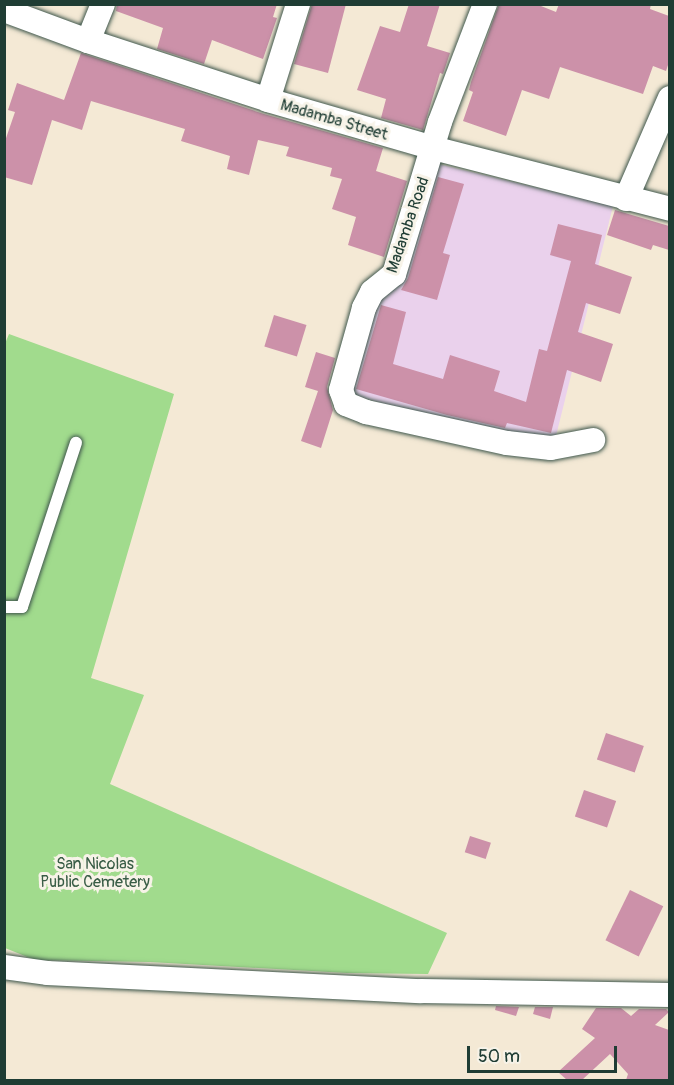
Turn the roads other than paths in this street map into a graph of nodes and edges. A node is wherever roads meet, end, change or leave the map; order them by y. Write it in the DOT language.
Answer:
graph roads {
  1 [pos="103,4"];
  2 [pos="298,4"];
  3 [pos="485,4"];
  4 [pos="4,10"];
  5 [pos="88,41"];
  6 [pos="669,98"];
  7 [pos="268,100"];
  8 [pos="433,148"];
  9 [pos="626,200"];
  10 [pos="669,210"];
  11 [pos="593,440"];
  12 [pos="75,443"];
  13 [pos="4,607"];
  14 [pos="4,967"];
  15 [pos="669,995"];
  1 -- 5 [label="street"];
  2 -- 7 [label="street"];
  3 -- 8 [label="street, Madamba Road"];
  4 -- 5 [label="street, Madamba Street"];
  5 -- 7 [label="street, Madamba Street"];
  6 -- 9 [label="street"];
  7 -- 8 [label="street, Madamba Street"];
  8 -- 9 [label="street, Madamba Street"];
  8 -- 11 [label="street, Madamba Road"];
  9 -- 10 [label="street, Madamba Street"];
  12 -- 13 [label="lane"];
  14 -- 15 [label="street"];
}
